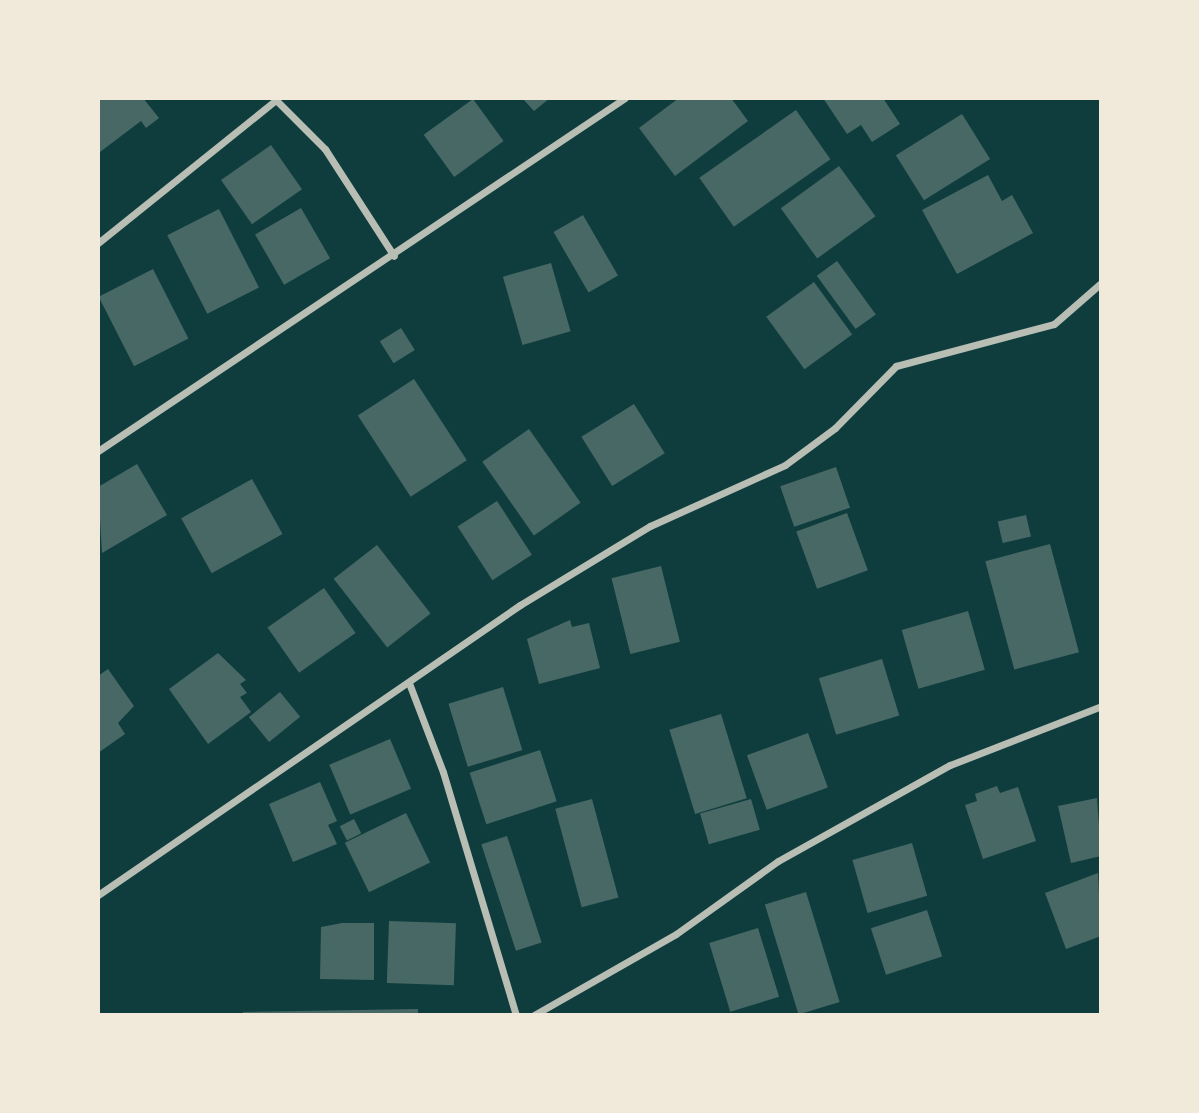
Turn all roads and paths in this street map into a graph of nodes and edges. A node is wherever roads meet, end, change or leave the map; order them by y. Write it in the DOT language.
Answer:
graph roads {
  1 [pos="625,98"];
  2 [pos="275,99"];
  3 [pos="98,243"];
  4 [pos="394,256"];
  5 [pos="1101,283"];
  6 [pos="98,451"];
  7 [pos="408,683"];
  8 [pos="1101,706"];
  9 [pos="98,895"];
  10 [pos="516,1015"];
  11 [pos="534,1015"];
  1 -- 4 [label="street"];
  2 -- 3 [label="street"];
  2 -- 4 [label="street"];
  4 -- 6 [label="street"];
  5 -- 7 [label="street"];
  7 -- 9 [label="street"];
  7 -- 10 [label="street"];
  8 -- 11 [label="street"];
}
